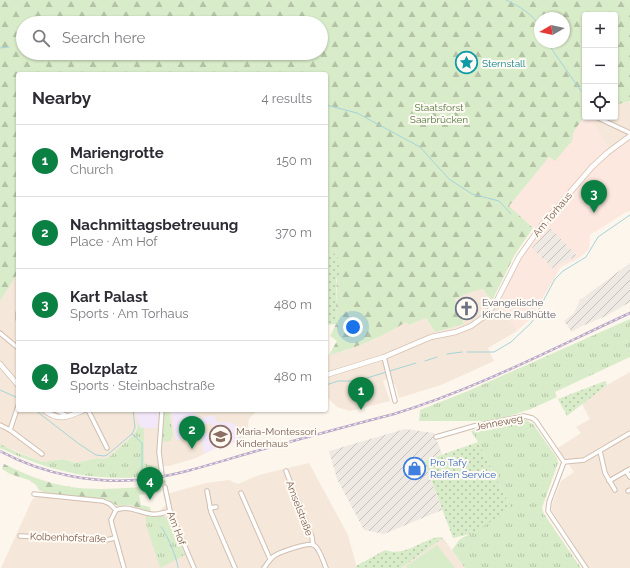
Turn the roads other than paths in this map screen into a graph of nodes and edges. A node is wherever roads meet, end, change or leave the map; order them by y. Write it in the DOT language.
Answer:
graph roads {
  1 [pos="602,120"];
  2 [pos="630,134"];
  3 [pos="0,333"];
  4 [pos="16,346"];
  5 [pos="384,357"];
  6 [pos="0,364"];
  7 [pos="328,374"];
  8 [pos="16,382"];
  9 [pos="395,401"];
  10 [pos="16,412"];
  11 [pos="47,412"];
  12 [pos="60,412"];
  13 [pos="79,412"];
  14 [pos="89,412"];
  15 [pos="162,412"];
  16 [pos="69,416"];
  17 [pos="0,425"];
  18 [pos="10,430"];
  19 [pos="630,433"];
  20 [pos="436,437"];
  21 [pos="107,448"];
  22 [pos="600,450"];
  23 [pos="42,454"];
  24 [pos="564,462"];
  25 [pos="628,470"];
  26 [pos="286,471"];
  27 [pos="162,475"];
  28 [pos="630,477"];
  29 [pos="609,481"];
  30 [pos="165,487"];
  31 [pos="615,490"];
  32 [pos="207,491"];
  33 [pos="241,493"];
  34 [pos="34,494"];
  35 [pos="216,507"];
  36 [pos="210,508"];
  37 [pos="116,510"];
  38 [pos="170,511"];
  39 [pos="20,536"];
  40 [pos="115,538"];
  41 [pos="313,545"];
  42 [pos="270,559"];
  43 [pos="124,568"];
  44 [pos="194,568"];
  45 [pos="235,568"];
  46 [pos="264,568"];
  47 [pos="326,568"];
  48 [pos="586,568"];
  1 -- 2 [label="street, Am Torhaus"];
  2 -- 5 [label="main road, Am Torhaus"];
  3 -- 4 [label="street"];
  5 -- 7 [label="main road, Am Torhaus"];
  5 -- 9 [label="street"];
  6 -- 8 [label="main road"];
  10 -- 18 [label="street"];
  11 -- 16 [label="main road"];
  12 -- 16 [label="street"];
  13 -- 16 [label="main road"];
  14 -- 21 [label="street"];
  15 -- 27 [label="street"];
  17 -- 18 [label="street"];
  18 -- 23 [label="street"];
  19 -- 22 [label="street"];
  20 -- 24 [label="street, Jenneweg"];
  22 -- 24 [label="street"];
  22 -- 29 [label="street"];
  24 -- 48 [label="street"];
  25 -- 28 [label="street"];
  25 -- 29 [label="street"];
  26 -- 41 [label="street, Amselstraße"];
  29 -- 31 [label="street"];
  30 -- 38 [label="street, Am Hof"];
  32 -- 36 [label="street"];
  33 -- 42 [label="street"];
  34 -- 37 [label="street"];
  35 -- 36 [label="street"];
  36 -- 45 [label="street"];
  37 -- 38 [label="street"];
  37 -- 40 [label="street"];
  38 -- 44 [label="street, Am Hof"];
  39 -- 40 [label="street, Kolbenhofstraße"];
  40 -- 43 [label="street"];
  41 -- 42 [label="street"];
  41 -- 47 [label="street, Amselstraße"];
  42 -- 46 [label="street"];
}
